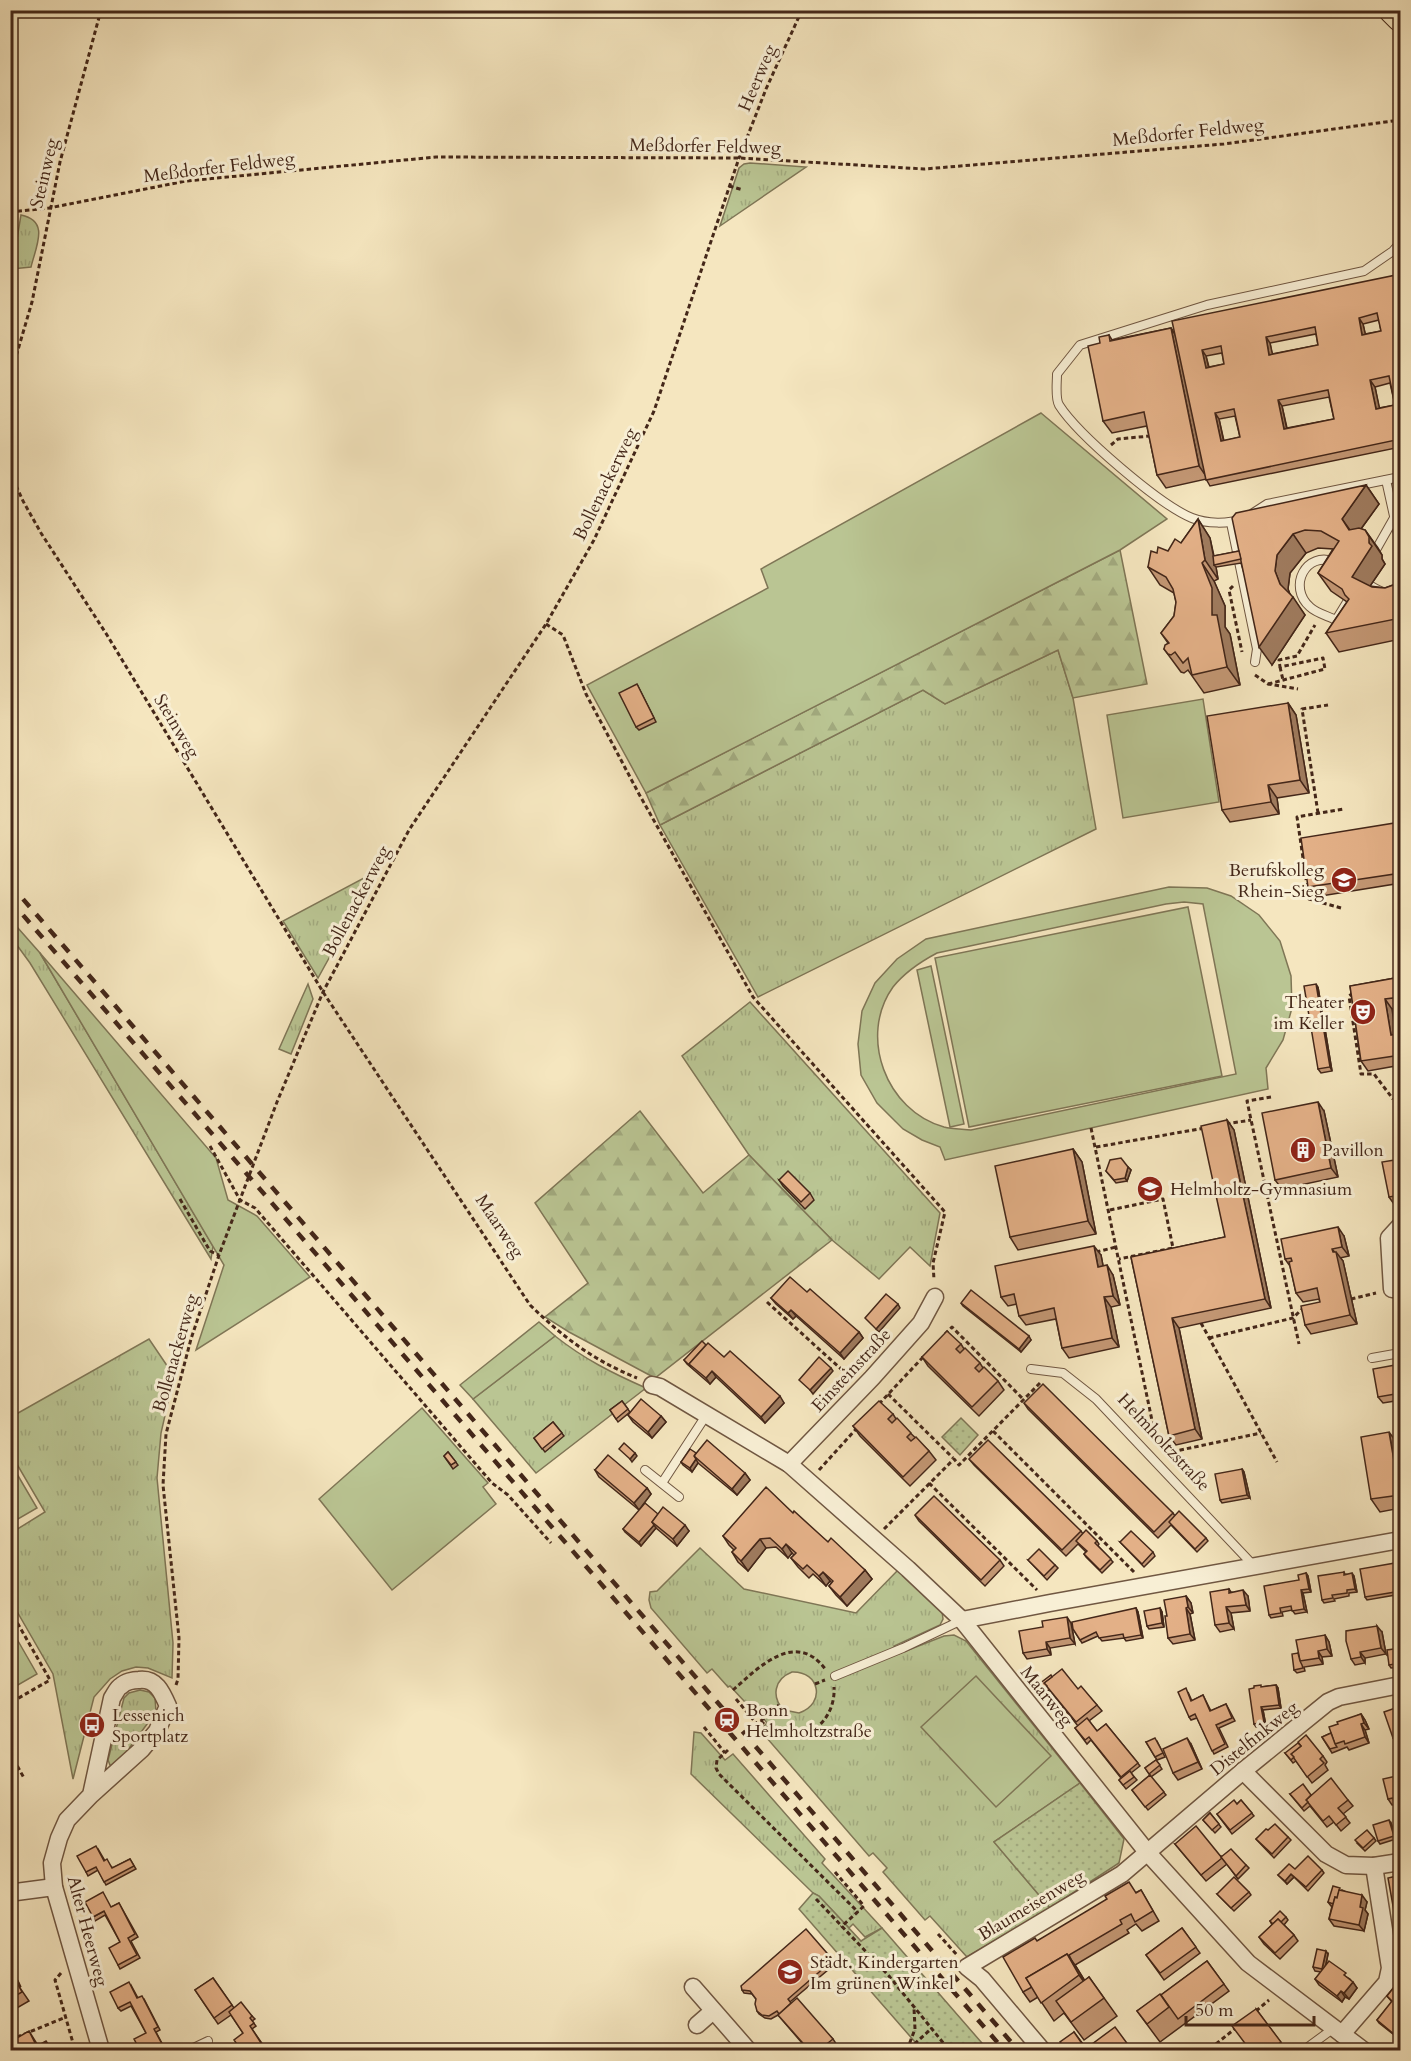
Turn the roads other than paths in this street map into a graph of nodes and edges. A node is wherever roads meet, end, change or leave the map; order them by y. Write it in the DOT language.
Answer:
graph roads {
  1 [pos="1392,10"];
  2 [pos="1401,18"];
  3 [pos="1401,243"];
  4 [pos="1401,477"];
  5 [pos="1386,480"];
  6 [pos="1394,518"];
  7 [pos="1231,523"];
  8 [pos="1401,543"];
  9 [pos="1377,548"];
  10 [pos="1346,569"];
  11 [pos="1371,586"];
  12 [pos="1401,592"];
  13 [pos="1347,602"];
  14 [pos="1254,662"];
  15 [pos="1401,1226"];
  16 [pos="1392,1289"];
  17 [pos="934,1297"];
  18 [pos="1401,1353"];
  19 [pos="1372,1358"];
  20 [pos="1031,1369"];
  21 [pos="652,1385"];
  22 [pos="706,1414"];
  23 [pos="792,1461"];
  24 [pos="645,1470"];
  25 [pos="662,1483"];
  26 [pos="679,1497"];
  27 [pos="1401,1540"];
  28 [pos="1255,1566"];
  29 [pos="962,1620"];
  30 [pos="833,1679"];
  31 [pos="1401,1685"];
  32 [pos="1243,1771"];
  33 [pos="91,1795"];
  34 [pos="1147,1852"];
  35 [pos="1401,1862"];
  36 [pos="1374,1866"];
  37 [pos="54,1887"];
  38 [pos="10,1895"];
  39 [pos="693,1987"];
  40 [pos="713,2011"];
  41 [pos="697,2025"];
  42 [pos="1338,2031"];
  43 [pos="208,2040"];
  44 [pos="101,2050"];
  45 [pos="189,2050"];
  46 [pos="748,2050"];
  47 [pos="1042,2050"];
  48 [pos="1304,2050"];
  49 [pos="1363,2050"];
  1 -- 2 [label="main road"];
  3 -- 7 [label="lane"];
  4 -- 5 [label="lane"];
  5 -- 6 [label="lane"];
  5 -- 7 [label="lane"];
  6 -- 8 [label="lane"];
  6 -- 9 [label="lane"];
  7 -- 14 [label="lane"];
  10 -- 13 [label="lane"];
  11 -- 12 [label="lane"];
  15 -- 16 [label="street"];
  17 -- 23 [label="street, Einsteinstraße"];
  18 -- 19 [label="lane"];
  20 -- 28 [label="lane, Helmholtzstraße"];
  21 -- 22 [label="street, Maarweg"];
  22 -- 23 [label="street, Maarweg"];
  22 -- 25 [label="lane"];
  23 -- 29 [label="street, Maarweg"];
  24 -- 25 [label="lane"];
  25 -- 26 [label="lane"];
  27 -- 28 [label="street"];
  28 -- 29 [label="street"];
  29 -- 30 [label="lane"];
  29 -- 34 [label="street, Maarweg"];
  31 -- 32 [label="street, Distelfinkweg"];
  32 -- 34 [label="street, Distelfinkweg"];
  32 -- 36 [label="street"];
  33 -- 33 [label="street, Alter Heerweg"];
  33 -- 37 [label="street, Alter Heerweg"];
  34 -- 42 [label="street, Maarweg"];
  34 -- 47 [label="street, Blaumeisenweg"];
  35 -- 36 [label="street"];
  36 -- 42 [label="street"];
  37 -- 38 [label="street"];
  37 -- 44 [label="street, Alter Heerweg"];
  39 -- 40 [label="street"];
  40 -- 41 [label="street"];
  40 -- 46 [label="street"];
  42 -- 48 [label="lane"];
  42 -- 49 [label="street, Maarweg"];
  43 -- 45 [label="lane"];
}
